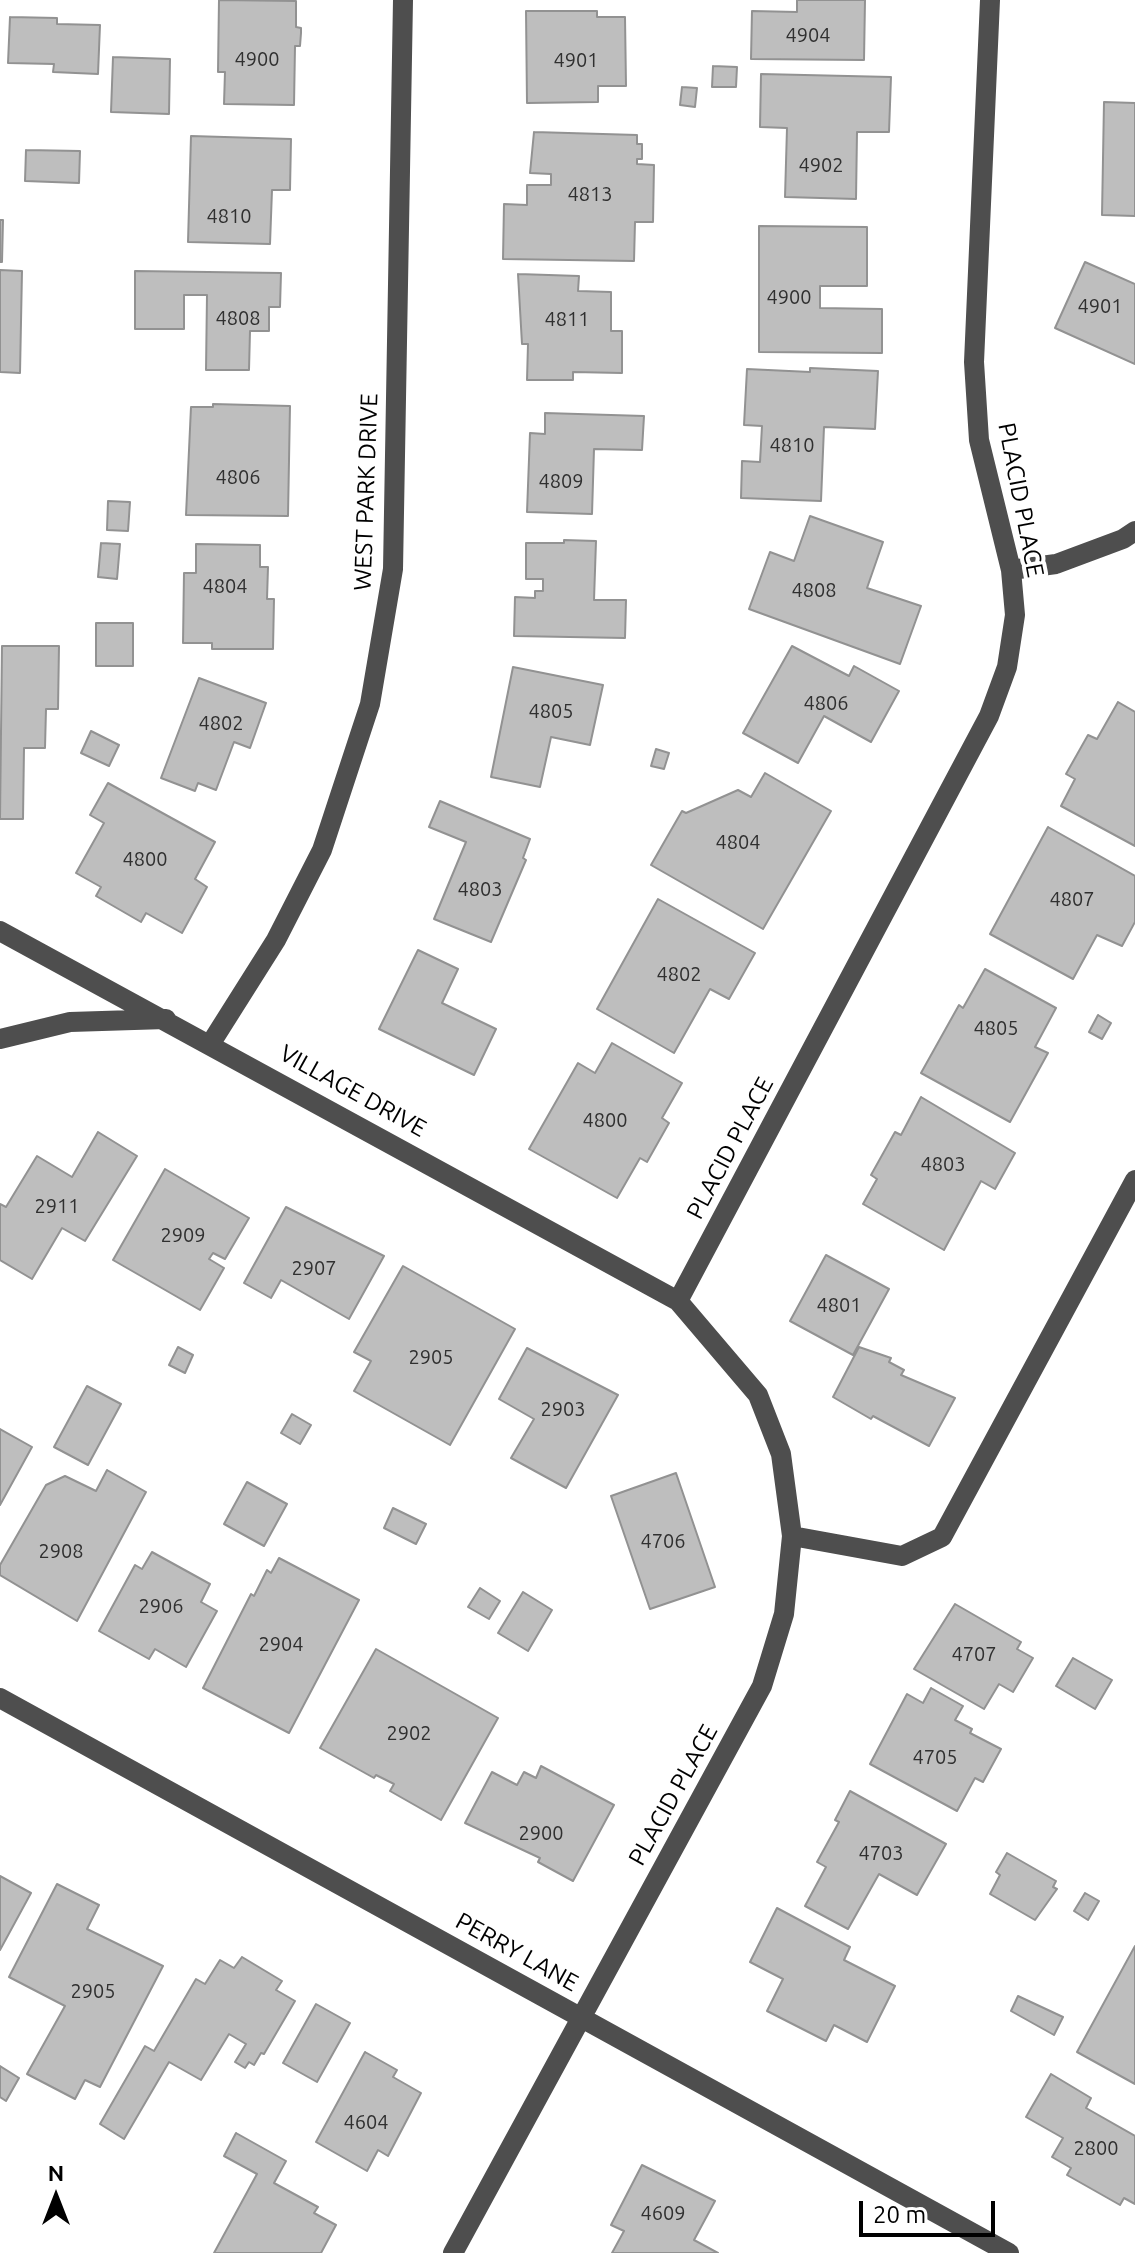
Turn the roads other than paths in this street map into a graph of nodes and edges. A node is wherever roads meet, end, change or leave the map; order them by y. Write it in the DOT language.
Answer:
graph roads {
  1 [pos="403,0"];
  2 [pos="990,0"];
  3 [pos="1135,531"];
  4 [pos="1011,570"];
  5 [pos="0,931"];
  6 [pos="167,1019"];
  7 [pos="0,1039"];
  8 [pos="211,1043"];
  9 [pos="1135,1180"];
  10 [pos="678,1301"];
  11 [pos="792,1536"];
  12 [pos="0,1698"];
  13 [pos="582,2017"];
  14 [pos="453,2253"];
  15 [pos="1009,2253"];
  1 -- 8 [label="street, WEST PARK DRIVE"];
  2 -- 4 [label="street, PLACID PLACE"];
  3 -- 4 [label="street"];
  4 -- 10 [label="street, PLACID PLACE"];
  5 -- 6 [label="street, VILLAGE DRIVE"];
  6 -- 7 [label="street"];
  6 -- 8 [label="street, VILLAGE DRIVE"];
  8 -- 10 [label="street, VILLAGE DRIVE"];
  9 -- 11 [label="street"];
  10 -- 11 [label="street, PLACID PLACE"];
  11 -- 13 [label="street, PLACID PLACE"];
  12 -- 13 [label="street, PERRY LANE"];
  13 -- 14 [label="street, PLACID PLACE"];
  13 -- 15 [label="street, PERRY LANE"];
}
